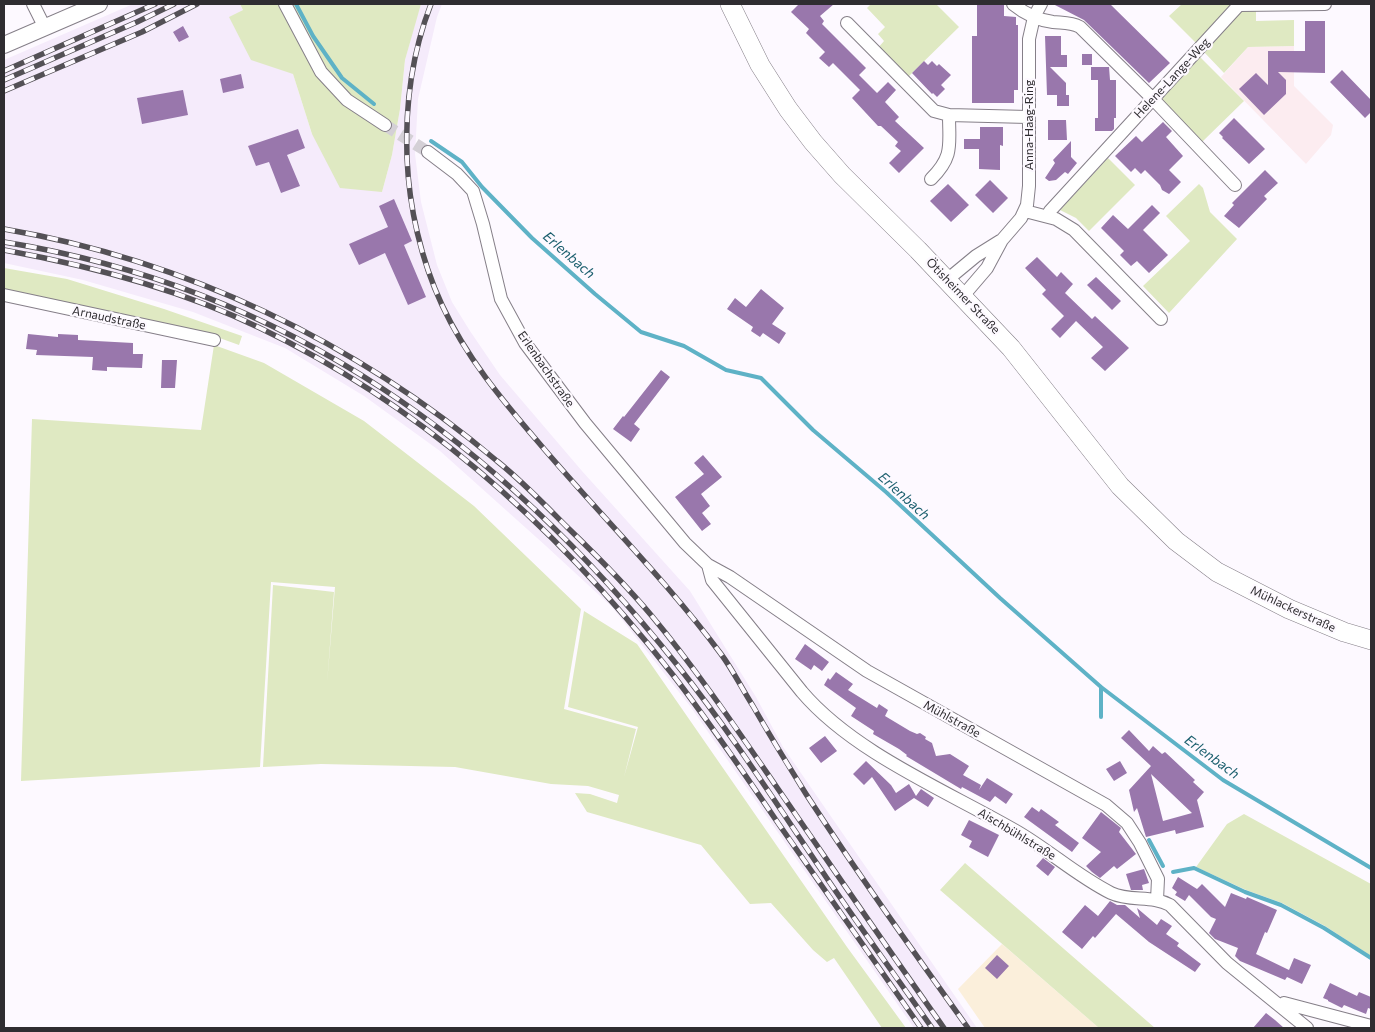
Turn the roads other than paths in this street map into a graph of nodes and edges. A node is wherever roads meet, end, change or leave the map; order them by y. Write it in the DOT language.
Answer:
graph roads {
  1 [pos="33,4"];
  2 [pos="99,4"];
  3 [pos="285,4"];
  4 [pos="730,4"];
  5 [pos="1013,4"];
  6 [pos="1041,4"];
  7 [pos="1325,4"];
  8 [pos="1034,17"];
  9 [pos="846,23"];
  10 [pos="45,28"];
  11 [pos="4,45"];
  12 [pos="1153,99"];
  13 [pos="948,115"];
  14 [pos="1028,117"];
  15 [pos="385,124"];
  16 [pos="428,152"];
  17 [pos="931,179"];
  18 [pos="1235,185"];
  19 [pos="1025,211"];
  20 [pos="1048,216"];
  21 [pos="1002,240"];
  22 [pos="947,280"];
  23 [pos="4,295"];
  24 [pos="963,296"];
  25 [pos="1161,319"];
  26 [pos="214,340"];
  27 [pos="708,565"];
  28 [pos="1217,572"];
  29 [pos="1371,640"];
  30 [pos="1157,900"];
  31 [pos="1281,1006"];
  32 [pos="1371,1026"];
  33 [pos="1307,1028"];
  1 -- 10 [label="street"];
  2 -- 10 [label="street"];
  3 -- 15 [label="street"];
  4 -- 22 [label="main road, Ötisheimer Straße"];
  5 -- 8 [label="street"];
  6 -- 8 [label="street, Anna-Haag-Ring"];
  7 -- 12 [label="street, Helene-Lange-Weg"];
  8 -- 12 [label="street"];
  8 -- 14 [label="street, Anna-Haag-Ring"];
  9 -- 13 [label="street"];
  10 -- 11 [label="street"];
  12 -- 18 [label="street"];
  12 -- 20 [label="street, Helene-Lange-Weg"];
  13 -- 14 [label="street"];
  13 -- 17 [label="street"];
  14 -- 19 [label="street, Anna-Haag-Ring"];
  16 -- 27 [label="street, Erlenbachstraße"];
  19 -- 20 [label="street"];
  19 -- 21 [label="street, Anna-Haag-Ring"];
  20 -- 25 [label="street"];
  21 -- 22 [label="street, Anna-Haag-Ring"];
  21 -- 24 [label="street, Anna-Haag-Ring"];
  22 -- 24 [label="main road, Ötisheimer Straße"];
  23 -- 26 [label="street, Arnaudstraße"];
  24 -- 28 [label="main road, Ötisheimer Straße"];
  27 -- 30 [label="street, Aischbühlstraße"];
  27 -- 30 [label="street, Mühlstraße"];
  28 -- 29 [label="main road, Mühlackerstraße"];
  30 -- 31 [label="street, Aischbühlstraße"];
  31 -- 32 [label="street"];
  31 -- 33 [label="street, Aischbühlstraße"];
}
